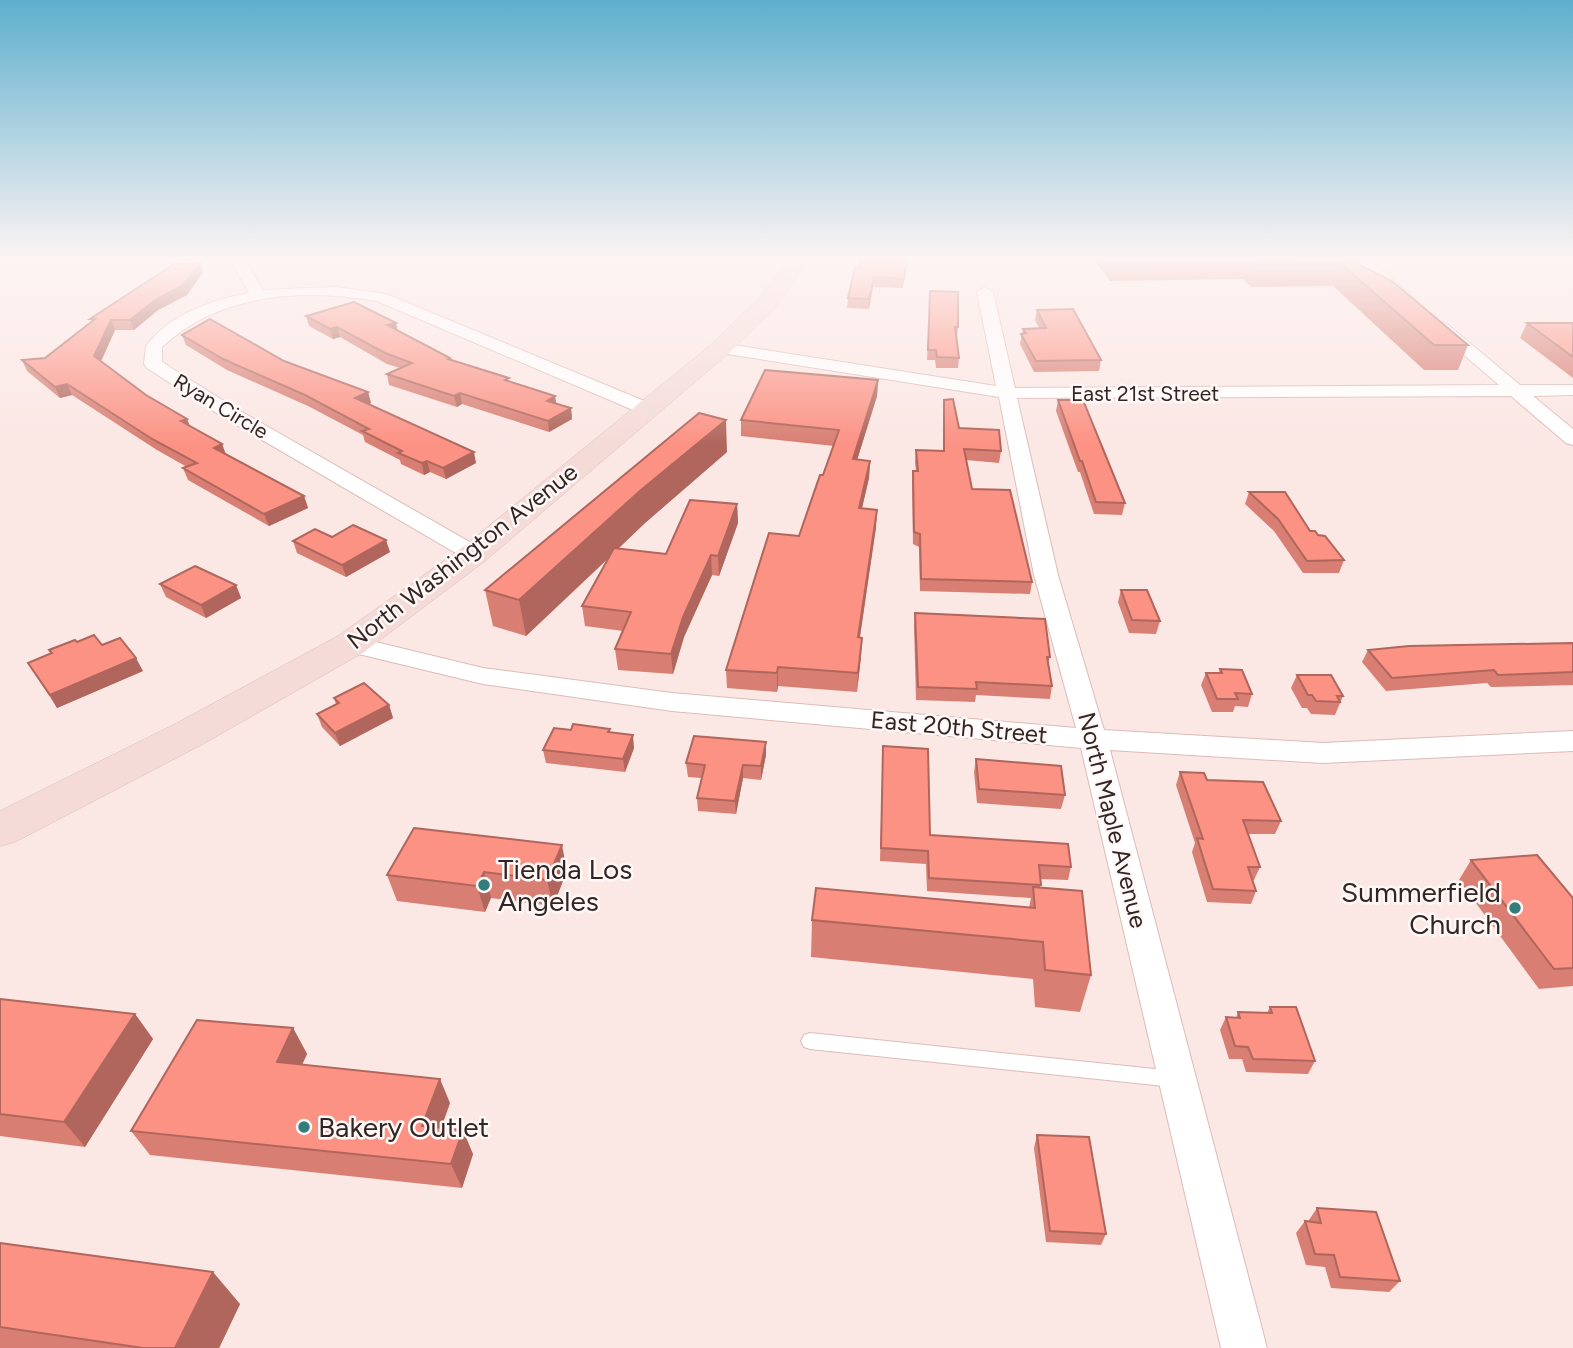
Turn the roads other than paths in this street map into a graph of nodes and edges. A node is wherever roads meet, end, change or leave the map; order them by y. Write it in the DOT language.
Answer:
graph roads {
  1 [pos="191,319"];
  2 [pos="433,319"];
  3 [pos="751,319"];
  4 [pos="991,319"];
  5 [pos="1432,319"];
  6 [pos="721,348"];
  7 [pos="1516,390"];
  8 [pos="1573,390"];
  9 [pos="1009,393"];
  10 [pos="647,409"];
  11 [pos="1573,439"];
  12 [pos="474,554"];
  13 [pos="351,644"];
  14 [pos="1093,739"];
  15 [pos="1573,741"];
  16 [pos="0,830"];
  17 [pos="810,1041"];
  18 [pos="1177,1079"];
  19 [pos="1244,1348"];
  1 -- 12 [label="street, Ryan Circle"];
  2 -- 10 [label="street, Ryan Circle"];
  3 -- 6 [label="main road, North Washington Avenue"];
  4 -- 9 [label="street, North Maple Avenue"];
  5 -- 7 [label="street"];
  6 -- 9 [label="street, East 21st Street"];
  6 -- 10 [label="main road, North Washington Avenue"];
  7 -- 8 [label="street, East 21st Street"];
  7 -- 9 [label="street, East 21st Street"];
  7 -- 11 [label="street"];
  9 -- 14 [label="street, North Maple Avenue"];
  10 -- 12 [label="main road, North Washington Avenue"];
  12 -- 13 [label="main road, North Washington Avenue"];
  13 -- 14 [label="street, East 20th Street"];
  13 -- 16 [label="main road, North Washington Avenue"];
  14 -- 15 [label="street, East 20th Street"];
  14 -- 18 [label="street, North Maple Avenue"];
  17 -- 18 [label="lane"];
  18 -- 19 [label="street, North Maple Avenue"];
}
